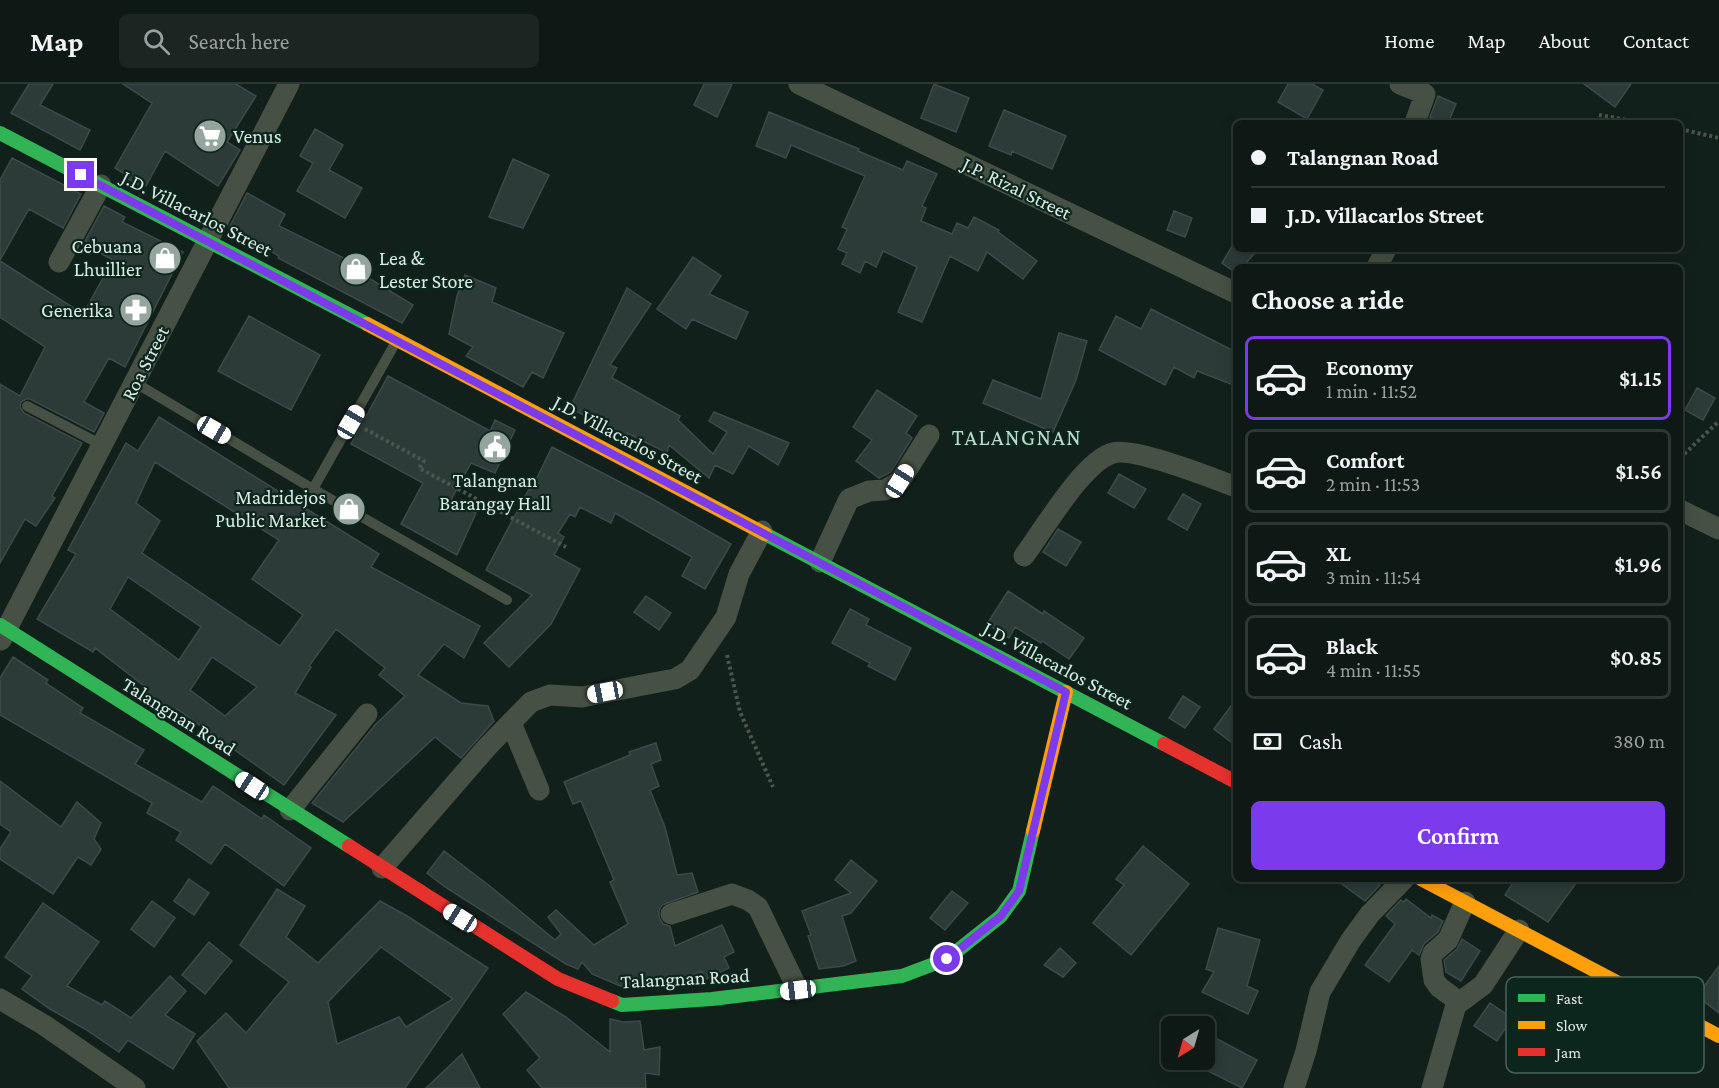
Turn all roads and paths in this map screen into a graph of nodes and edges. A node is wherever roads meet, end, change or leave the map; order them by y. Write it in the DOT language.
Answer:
graph roads {
  1 [pos="289,84"];
  2 [pos="799,84"];
  3 [pos="1400,84"];
  4 [pos="1599,116"];
  5 [pos="1416,120"];
  6 [pos="1625,120"];
  7 [pos="1683,130"];
  8 [pos="0,133"];
  9 [pos="1719,138"];
  10 [pos="101,185"];
  11 [pos="208,240"];
  12 [pos="59,262"];
  13 [pos="1233,292"];
  14 [pos="398,340"];
  15 [pos="134,382"];
  16 [pos="27,406"];
  17 [pos="1719,421"];
  18 [pos="351,422"];
  19 [pos="929,435"];
  20 [pos="102,445"];
  21 [pos="1683,455"];
  22 [pos="1233,486"];
  23 [pos="313,489"];
  24 [pos="1683,511"];
  25 [pos="1719,529"];
  26 [pos="762,531"];
  27 [pos="566,547"];
  28 [pos="1024,556"];
  29 [pos="820,562"];
  30 [pos="507,600"];
  31 [pos="720,624"];
  32 [pos="2,632"];
  33 [pos="1066,692"];
  34 [pos="367,714"];
  35 [pos="511,723"];
  36 [pos="1233,780"];
  37 [pos="773,787"];
  38 [pos="539,790"];
  39 [pos="290,810"];
  40 [pos="382,868"];
  41 [pos="1401,882"];
  42 [pos="1430,882"];
  43 [pos="1455,891"];
  44 [pos="671,914"];
  45 [pos="1518,930"];
  46 [pos="1607,977"];
  47 [pos="798,990"];
  48 [pos="0,999"];
  49 [pos="1456,1005"];
  50 [pos="1704,1028"];
  51 [pos="1719,1036"];
  52 [pos="135,1088"];
  53 [pos="1294,1088"];
  54 [pos="1432,1088"];
  1 -- 11 [label="street, Roa Street"];
  2 -- 13 [label="street, J.P. Rizal Street"];
  3 -- 5 [label="street"];
  4 -- 6 [label="path"];
  7 -- 9 [label="path"];
  8 -- 10 [label="street, J.D. Villacarlos Street"];
  10 -- 11 [label="street, J.D. Villacarlos Street"];
  10 -- 12 [label="street"];
  11 -- 14 [label="street, J.D. Villacarlos Street"];
  11 -- 15 [label="street, Roa Street"];
  14 -- 18 [label="lane"];
  14 -- 26 [label="street, J.D. Villacarlos Street"];
  15 -- 20 [label="street, Roa Street"];
  15 -- 23 [label="lane"];
  16 -- 20 [label="lane"];
  17 -- 21 [label="path"];
  18 -- 23 [label="lane"];
  18 -- 27 [label="path"];
  19 -- 29 [label="street"];
  20 -- 32 [label="street, Roa Street"];
  22 -- 28 [label="street"];
  23 -- 30 [label="lane"];
  24 -- 25 [label="street"];
  26 -- 29 [label="street, J.D. Villacarlos Street"];
  26 -- 31 [label="street"];
  29 -- 33 [label="street, J.D. Villacarlos Street"];
  31 -- 35 [label="street"];
  31 -- 37 [label="path"];
  32 -- 39 [label="street, Talangnan Road"];
  33 -- 36 [label="street, J.D. Villacarlos Street"];
  33 -- 47 [label="street, Talangnan Road"];
  34 -- 39 [label="street"];
  35 -- 38 [label="street"];
  35 -- 40 [label="street"];
  39 -- 40 [label="street, Talangnan Road"];
  40 -- 47 [label="street, Talangnan Road"];
  41 -- 53 [label="street"];
  42 -- 43 [label="street"];
  43 -- 45 [label="street"];
  43 -- 49 [label="street"];
  44 -- 47 [label="street"];
  45 -- 46 [label="street"];
  45 -- 49 [label="street"];
  48 -- 52 [label="street"];
  49 -- 54 [label="street"];
  50 -- 51 [label="street"];
}
